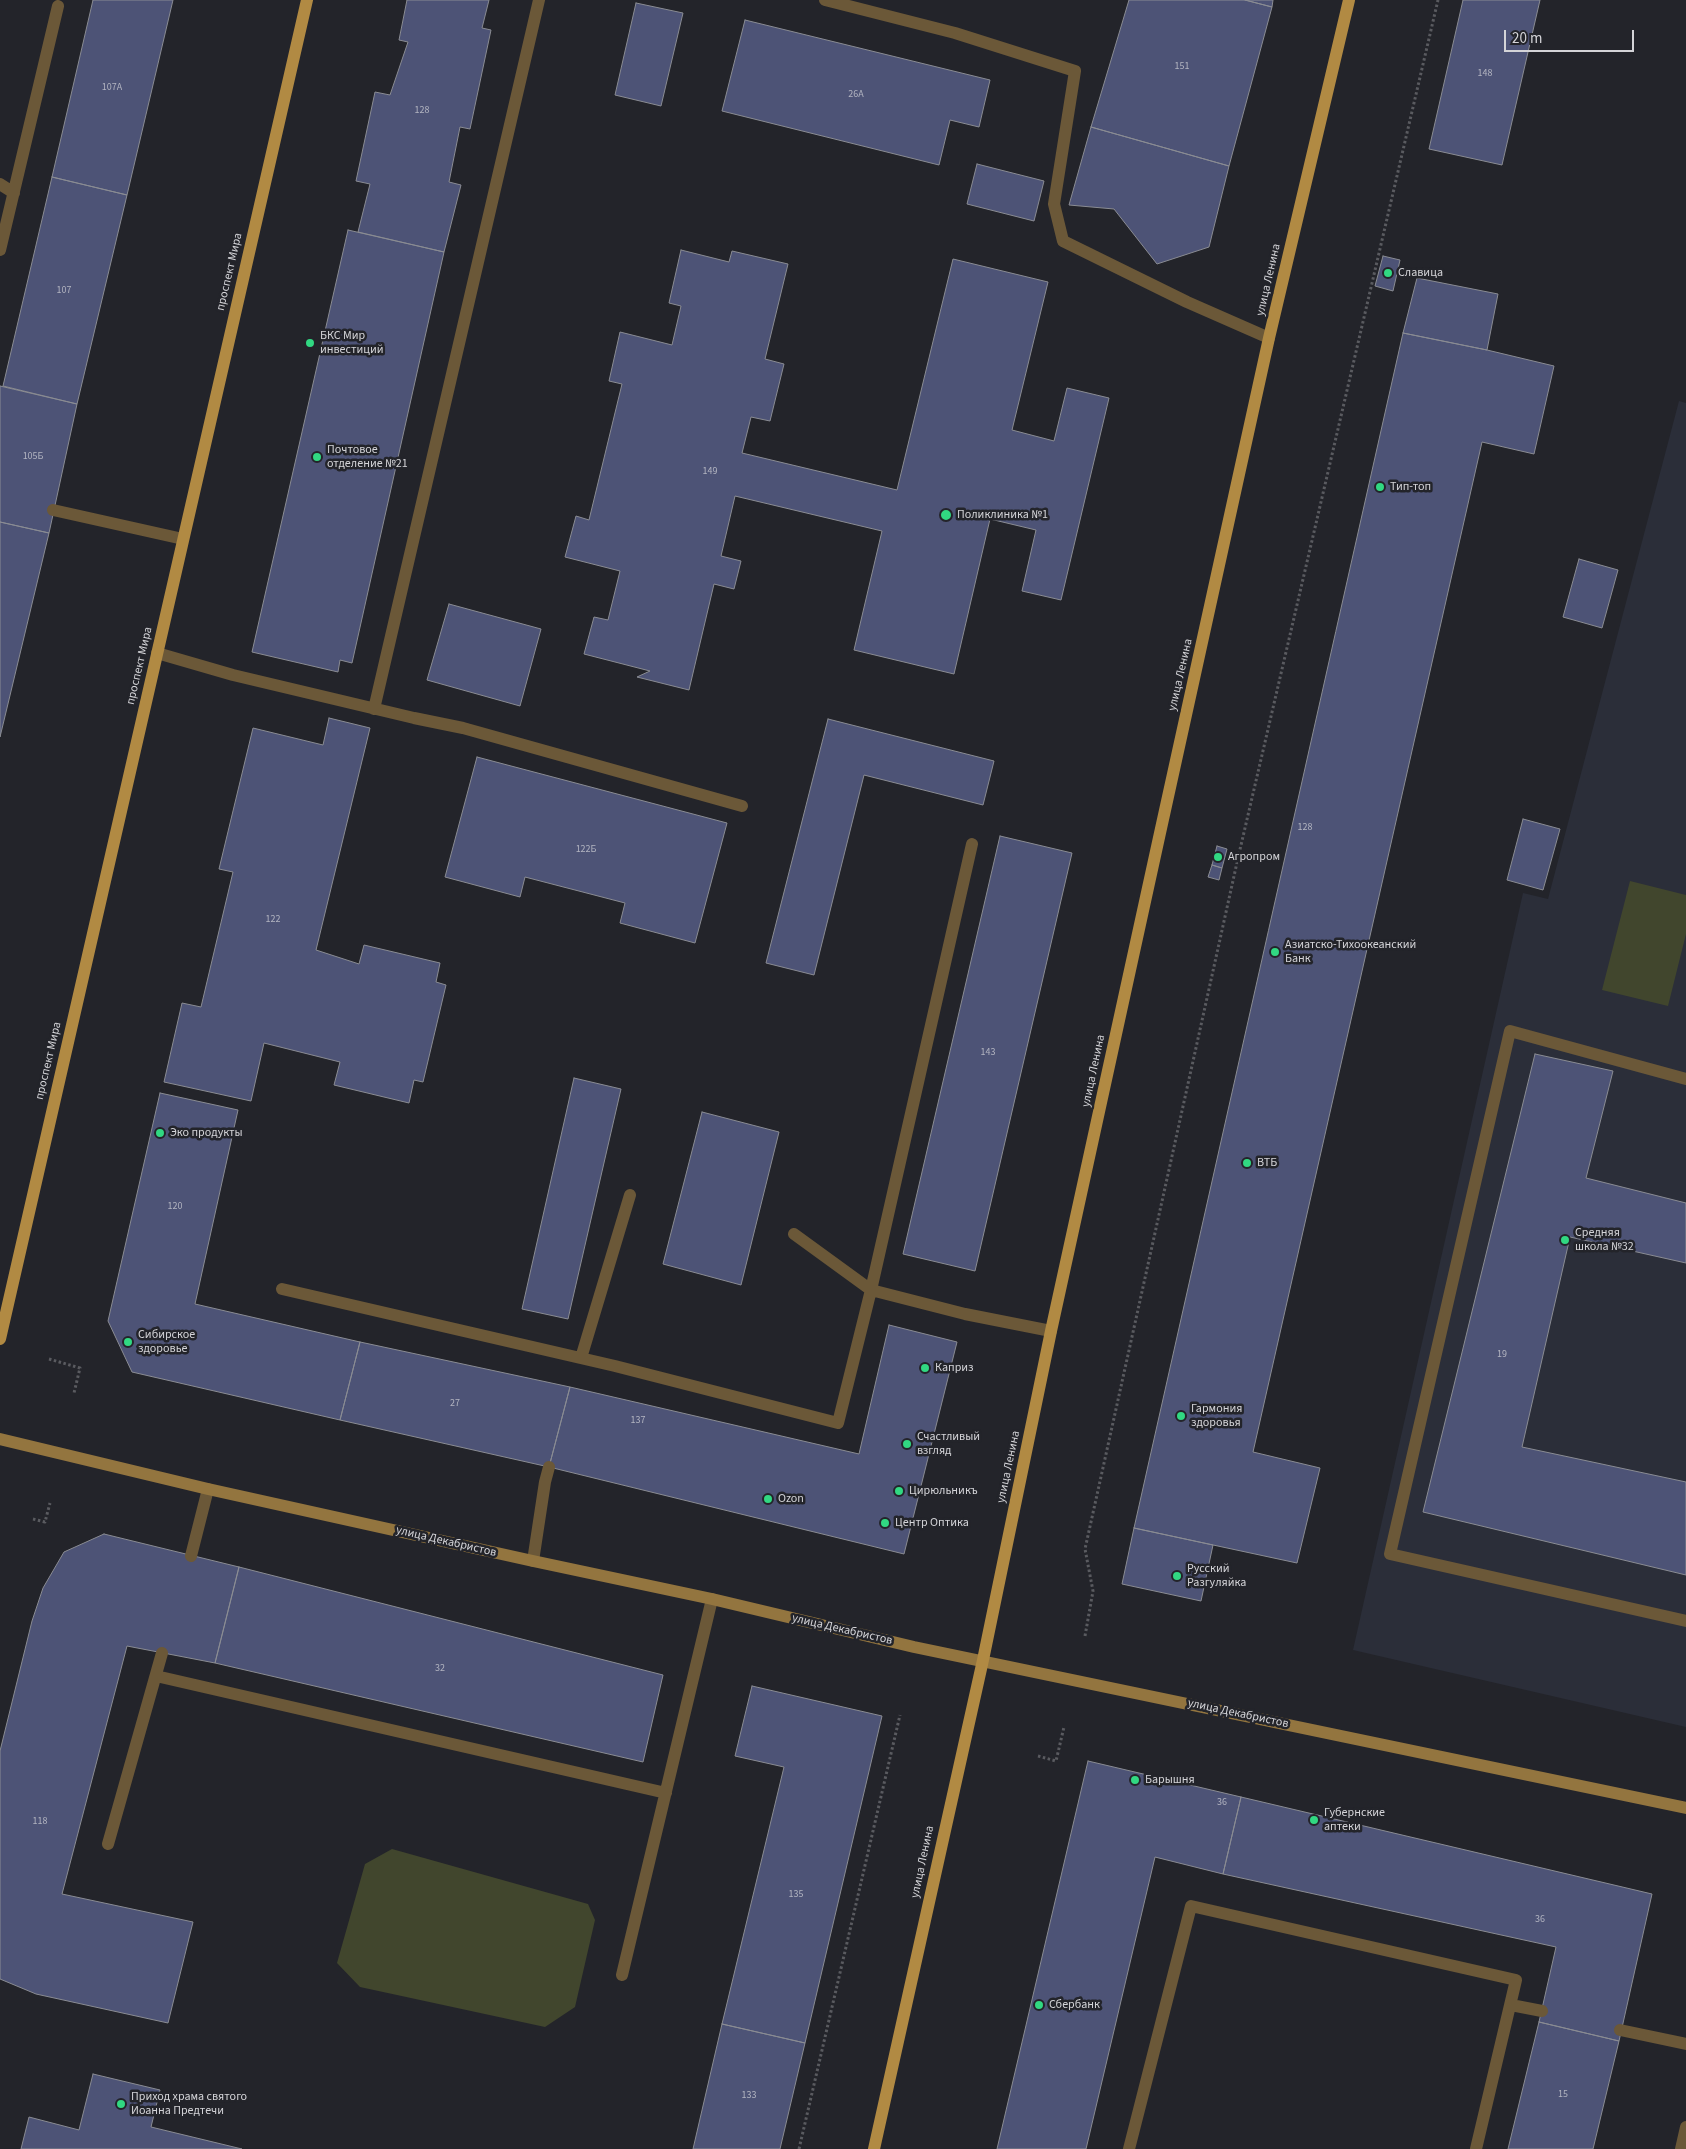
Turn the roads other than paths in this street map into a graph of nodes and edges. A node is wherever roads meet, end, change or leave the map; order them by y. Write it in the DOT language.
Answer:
graph roads {
  1 [pos="307,0"];
  2 [pos="539,0"];
  3 [pos="825,0"];
  4 [pos="1349,0"];
  5 [pos="58,6"];
  6 [pos="0,184"];
  7 [pos="14,193"];
  8 [pos="0,250"];
  9 [pos="1269,338"];
  10 [pos="53,510"];
  11 [pos="183,539"];
  12 [pos="157,653"];
  13 [pos="374,708"];
  14 [pos="742,806"];
  15 [pos="972,844"];
  16 [pos="1686,1078"];
  17 [pos="630,1195"];
  18 [pos="794,1234"];
  19 [pos="282,1289"];
  20 [pos="871,1290"];
  21 [pos="1051,1331"];
  22 [pos="0,1339"];
  23 [pos="581,1358"];
  24 [pos="0,1439"];
  25 [pos="549,1467"];
  26 [pos="208,1489"];
  27 [pos="191,1556"];
  28 [pos="533,1561"];
  29 [pos="712,1599"];
  30 [pos="1686,1621"];
  31 [pos="162,1653"];
  32 [pos="983,1660"];
  33 [pos="156,1676"];
  34 [pos="666,1793"];
  35 [pos="1686,1808"];
  36 [pos="108,1844"];
  37 [pos="622,1975"];
  38 [pos="1511,2005"];
  39 [pos="1542,2011"];
  40 [pos="1620,2030"];
  41 [pos="1686,2044"];
  42 [pos="1686,2127"];
  43 [pos="874,2149"];
  44 [pos="1129,2149"];
  45 [pos="1476,2149"];
  46 [pos="1681,2149"];
  1 -- 11 [label="main road, проспект Мира"];
  2 -- 13 [label="street"];
  3 -- 9 [label="street"];
  4 -- 9 [label="main road, улица Ленина"];
  5 -- 7 [label="street"];
  6 -- 7 [label="street"];
  7 -- 8 [label="street"];
  9 -- 21 [label="main road, улица Ленина"];
  10 -- 11 [label="street"];
  11 -- 12 [label="main road, проспект Мира"];
  12 -- 13 [label="street"];
  12 -- 22 [label="main road, проспект Мира"];
  13 -- 14 [label="street"];
  15 -- 20 [label="street"];
  16 -- 30 [label="street"];
  17 -- 23 [label="street"];
  18 -- 20 [label="street"];
  19 -- 23 [label="street"];
  20 -- 21 [label="street"];
  20 -- 23 [label="street"];
  21 -- 32 [label="main road, улица Ленина"];
  24 -- 26 [label="street, улица Декабристов"];
  25 -- 28 [label="street"];
  26 -- 27 [label="street"];
  26 -- 28 [label="street, улица Декабристов"];
  28 -- 29 [label="street, улица Декабристов"];
  29 -- 32 [label="street, улица Декабристов"];
  29 -- 34 [label="street"];
  31 -- 33 [label="street"];
  32 -- 35 [label="street, улица Декабристов"];
  32 -- 43 [label="main road, улица Ленина"];
  33 -- 34 [label="street"];
  33 -- 36 [label="street"];
  34 -- 37 [label="street"];
  38 -- 39 [label="street"];
  38 -- 44 [label="street"];
  38 -- 45 [label="street"];
  40 -- 41 [label="street"];
  42 -- 46 [label="street"];
}
